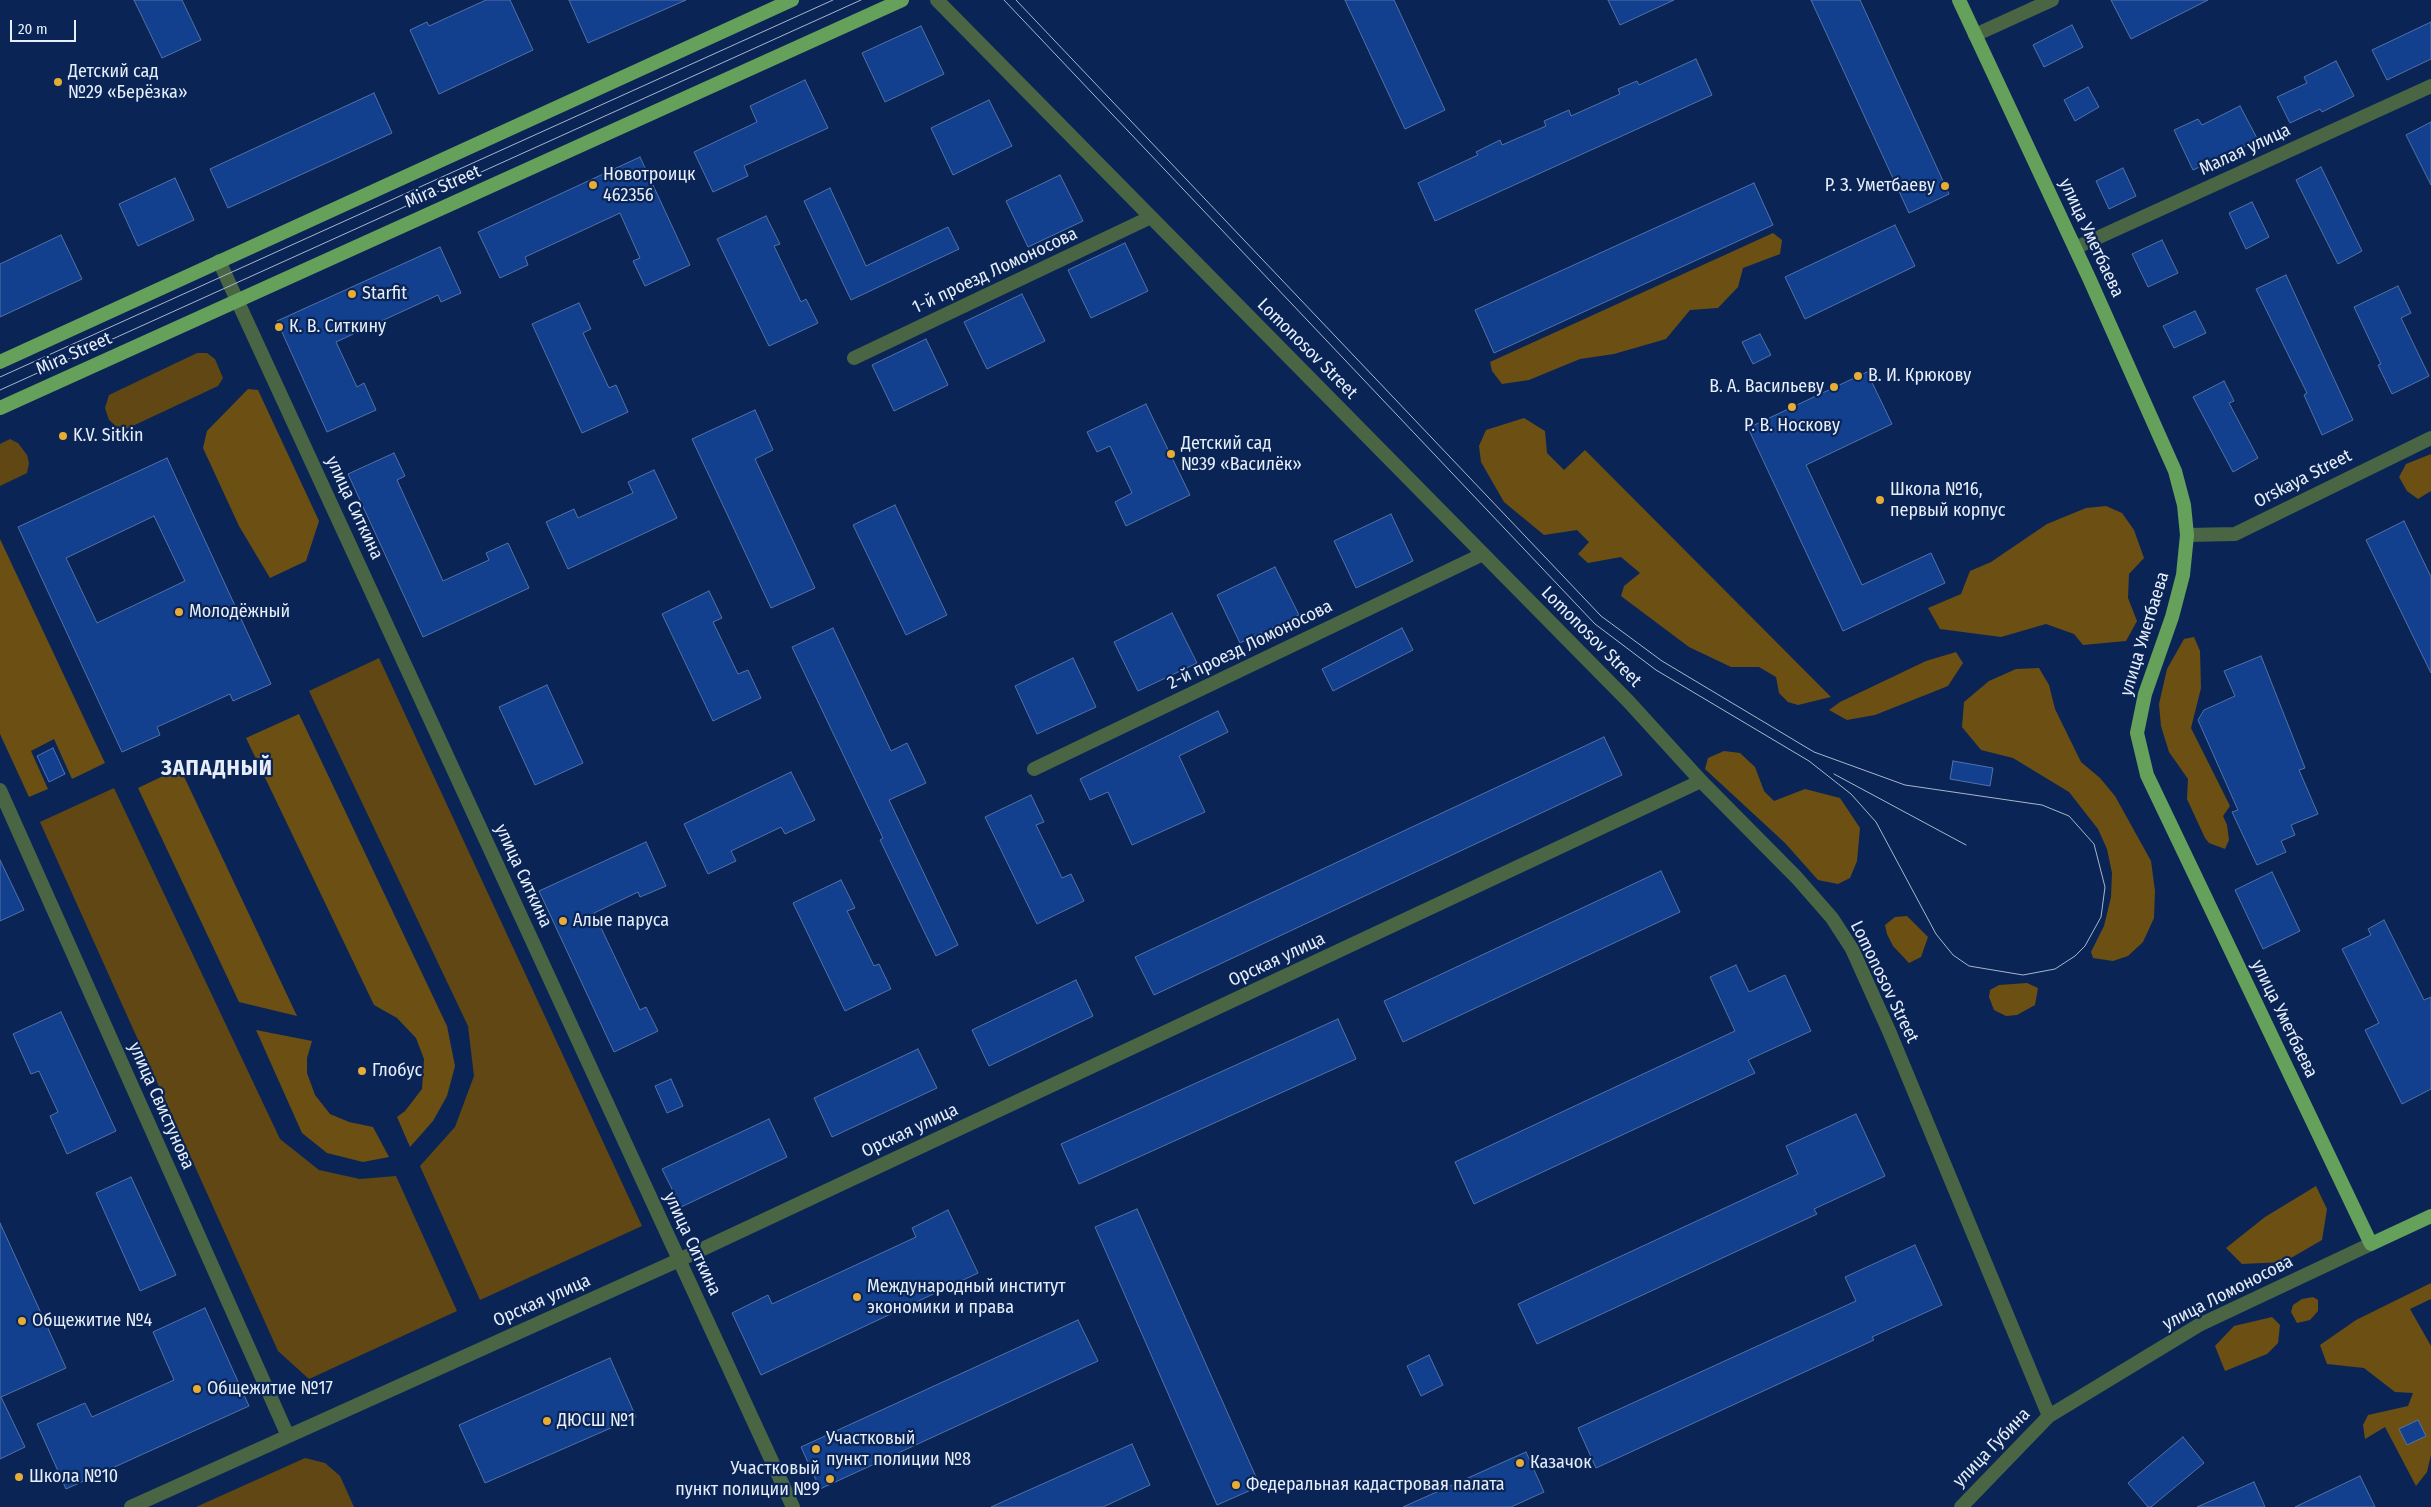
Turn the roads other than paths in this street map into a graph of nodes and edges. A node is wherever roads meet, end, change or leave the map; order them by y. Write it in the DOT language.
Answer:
graph roads {
  1 [pos="792,0"];
  2 [pos="902,0"];
  3 [pos="937,0"];
  4 [pos="1959,0"];
  5 [pos="2052,0"];
  6 [pos="1975,35"];
  7 [pos="2431,86"];
  8 [pos="1151,217"];
  9 [pos="2075,248"];
  10 [pos="220,261"];
  11 [pos="238,300"];
  12 [pos="854,358"];
  13 [pos="0,362"];
  14 [pos="0,408"];
  15 [pos="2431,438"];
  16 [pos="2187,535"];
  17 [pos="1483,554"];
  18 [pos="1034,769"];
  19 [pos="1701,782"];
  20 [pos="0,790"];
  21 [pos="2431,1216"];
  22 [pos="2372,1244"];
  23 [pos="679,1260"];
  24 [pos="2049,1416"];
  25 [pos="288,1436"];
  26 [pos="131,1507"];
  27 [pos="793,1507"];
  28 [pos="1961,1507"];
  1 -- 10 [label="main road, Mira Street"];
  2 -- 11 [label="main road, Mira Street"];
  3 -- 8 [label="street, Lomonosov Street"];
  4 -- 6 [label="main road, улица Уметбаева"];
  5 -- 6 [label="street"];
  6 -- 9 [label="main road, улица Уметбаева"];
  7 -- 9 [label="street, Малая улица"];
  8 -- 12 [label="street, 1-й проезд Ломоносова"];
  8 -- 17 [label="street, Lomonosov Street"];
  9 -- 16 [label="main road, улица Уметбаева"];
  10 -- 11 [label="street, улица Ситкина"];
  10 -- 13 [label="main road, Mira Street"];
  11 -- 14 [label="main road, Mira Street"];
  11 -- 23 [label="street, улица Ситкина"];
  15 -- 16 [label="street, Orskaya Street"];
  16 -- 22 [label="main road, улица Уметбаева"];
  17 -- 18 [label="street, 2-й проезд Ломоносова"];
  17 -- 19 [label="street, Lomonosov Street"];
  19 -- 23 [label="street, Орская улица"];
  19 -- 24 [label="street, Lomonosov Street"];
  20 -- 25 [label="street, улица Свистунова"];
  21 -- 22 [label="main road, улица Ломоносова"];
  22 -- 24 [label="street, улица Ломоносова"];
  23 -- 25 [label="street, Орская улица"];
  23 -- 27 [label="street, улица Ситкина"];
  24 -- 28 [label="street, улица Губина"];
  25 -- 26 [label="street, Орская улица"];
}
